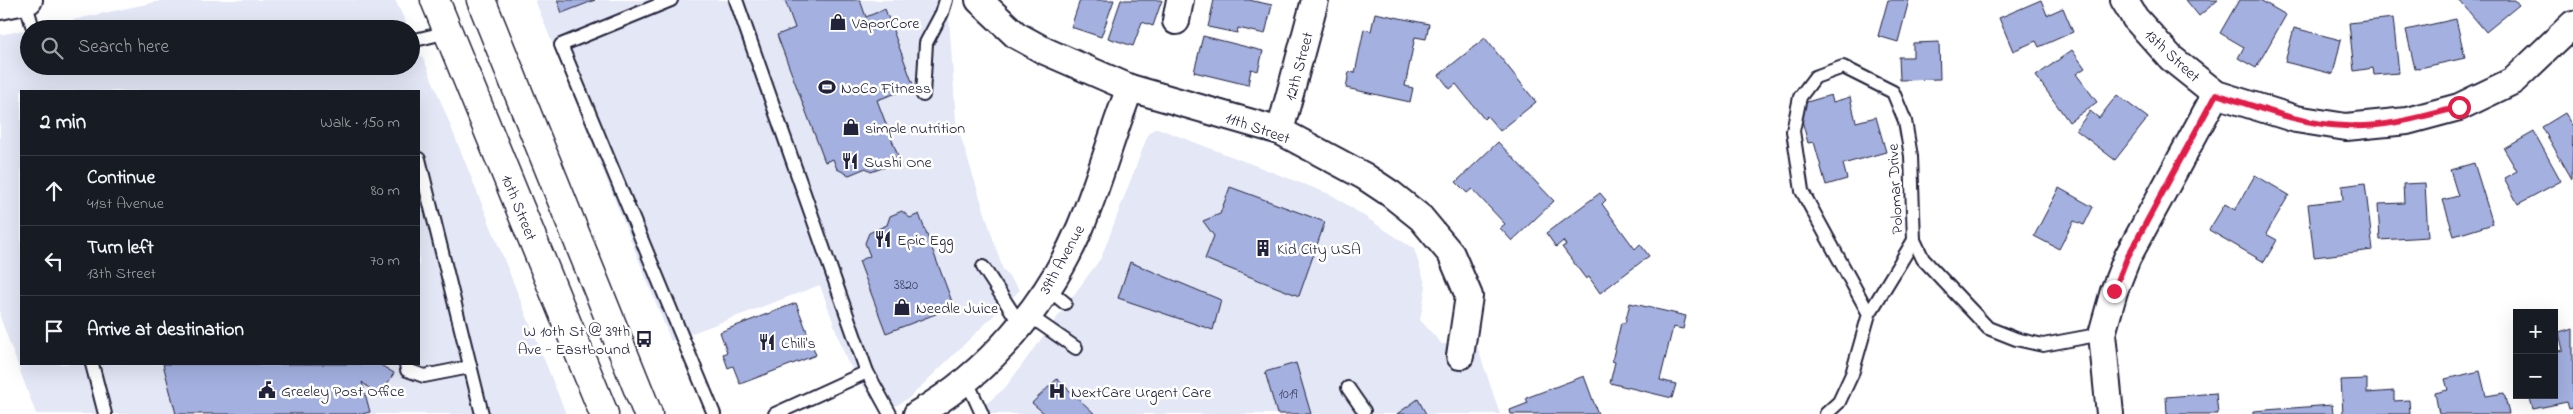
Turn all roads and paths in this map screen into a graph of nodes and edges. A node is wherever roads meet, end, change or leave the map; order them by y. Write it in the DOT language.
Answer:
graph roads {
  1 [pos="435,0"];
  2 [pos="481,0"];
  3 [pos="671,0"];
  4 [pos="736,0"];
  5 [pos="946,0"];
  6 [pos="978,0"];
  7 [pos="1315,0"];
  8 [pos="2124,0"];
  9 [pos="2573,24"];
  10 [pos="448,32"];
  11 [pos="420,39"];
  12 [pos="1130,88"];
  13 [pos="2216,94"];
  14 [pos="923,96"];
  15 [pos="1280,131"];
  16 [pos="420,163"];
  17 [pos="1914,240"];
  18 [pos="983,268"];
  19 [pos="1869,314"];
  20 [pos="1024,319"];
  21 [pos="2102,334"];
  22 [pos="1076,348"];
  23 [pos="1460,356"];
  24 [pos="92,365"];
  25 [pos="406,365"];
  26 [pos="470,367"];
  27 [pos="868,372"];
  28 [pos="966,379"];
  29 [pos="1348,388"];
  30 [pos="1364,411"];
  31 [pos="105,414"];
  32 [pos="482,414"];
  33 [pos="604,414"];
  34 [pos="648,414"];
  35 [pos="714,414"];
  36 [pos="775,414"];
  37 [pos="890,414"];
  38 [pos="917,414"];
  39 [pos="982,414"];
  40 [pos="1826,414"];
  41 [pos="2110,414"];
  1 -- 10 [label="main road, 10th Street"];
  2 -- 34 [label="main road"];
  3 -- 35 [label="lane"];
  4 -- 27 [label="lane"];
  5 -- 14 [label="lane"];
  6 -- 12 [label="street, 11th Street"];
  7 -- 15 [label="street, 12th Street"];
  8 -- 13 [label="street, 13th Street"];
  9 -- 13 [label="street"];
  10 -- 11 [label="lane"];
  10 -- 33 [label="main road, 10th Street"];
  12 -- 15 [label="street, 11th Street"];
  12 -- 20 [label="street, 39th Avenue"];
  13 -- 21 [label="street, 13th Street"];
  15 -- 23 [label="street, 11th Street"];
  16 -- 26 [label="lane"];
  17 -- 19 [label="lane, Polomar Drive"];
  17 -- 19 [label="lane, Polomar Drive"];
  17 -- 21 [label="lane"];
  18 -- 20 [label="lane"];
  19 -- 40 [label="lane, Polomar Drive"];
  20 -- 22 [label="lane"];
  20 -- 28 [label="street, 39th Avenue"];
  21 -- 41 [label="street, 13th Street"];
  24 -- 31 [label="lane"];
  25 -- 26 [label="lane"];
  26 -- 32 [label="lane"];
  27 -- 36 [label="lane"];
  27 -- 37 [label="lane"];
  28 -- 38 [label="street, 39th Avenue"];
  28 -- 39 [label="lane"];
  29 -- 30 [label="lane"];
}
